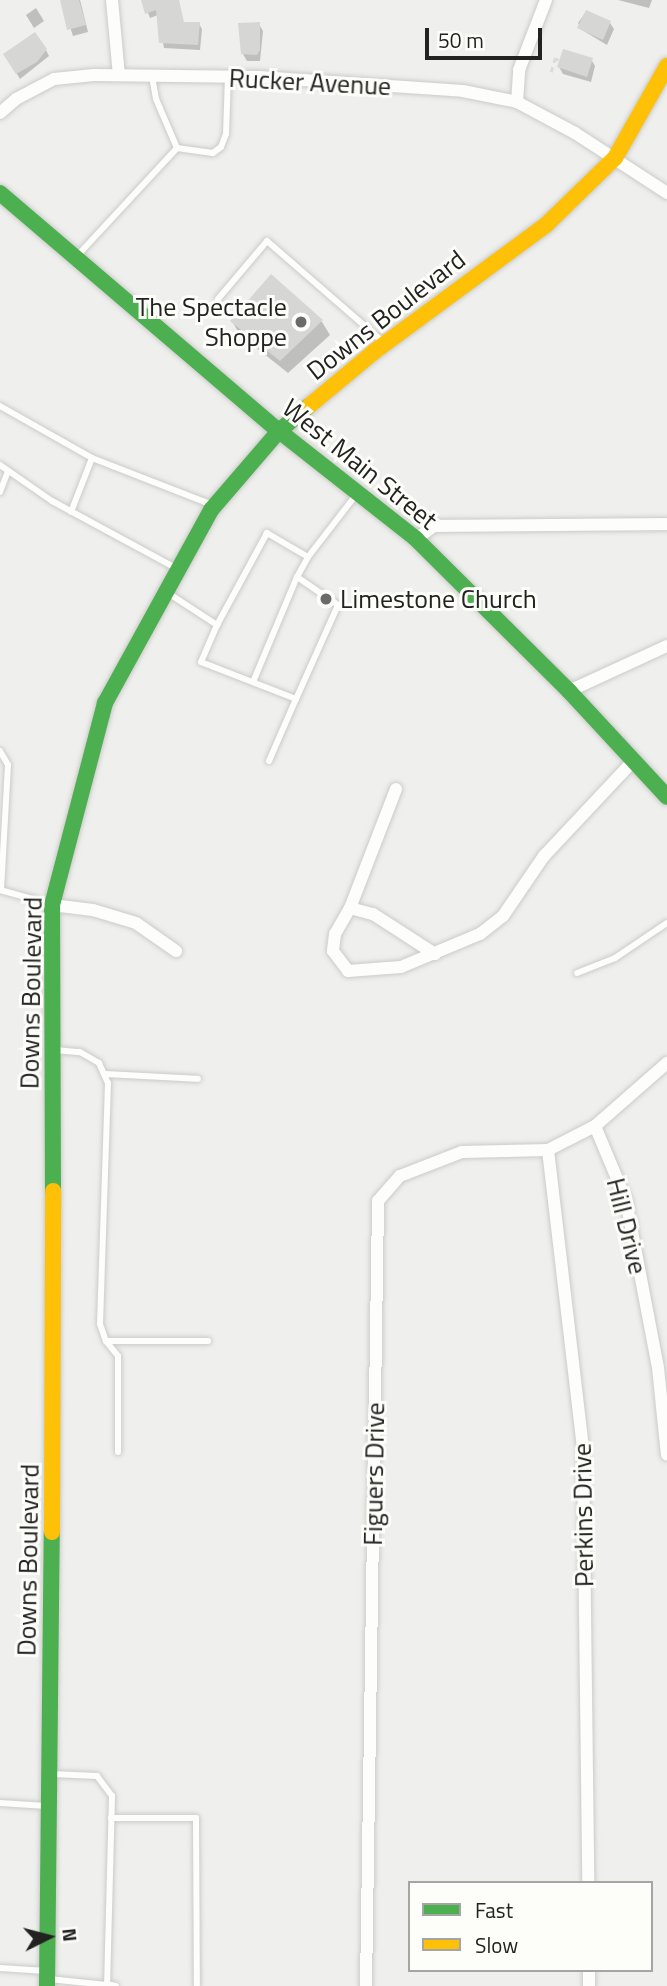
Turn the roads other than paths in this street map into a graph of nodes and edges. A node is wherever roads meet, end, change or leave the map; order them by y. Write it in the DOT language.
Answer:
graph roads {
  1 [pos="112,0"];
  2 [pos="545,0"];
  3 [pos="667,66"];
  4 [pos="119,75"];
  5 [pos="152,76"];
  6 [pos="228,76"];
  7 [pos="517,102"];
  8 [pos="0,113"];
  9 [pos="177,148"];
  10 [pos="615,158"];
  11 [pos="667,192"];
  12 [pos="0,193"];
  13 [pos="74,259"];
  14 [pos="218,299"];
  15 [pos="385,343"];
  16 [pos="0,406"];
  17 [pos="279,431"];
  18 [pos="92,458"];
  19 [pos="0,465"];
  20 [pos="8,471"];
  21 [pos="0,492"];
  22 [pos="358,492"];
  23 [pos="215,505"];
  24 [pos="71,512"];
  25 [pos="667,524"];
  26 [pos="416,539"];
  27 [pos="308,557"];
  28 [pos="178,569"];
  29 [pos="297,577"];
  30 [pos="166,592"];
  31 [pos="217,625"];
  32 [pos="667,646"];
  33 [pos="253,682"];
  34 [pos="569,691"];
  35 [pos="296,699"];
  36 [pos="0,751"];
  37 [pos="634,760"];
  38 [pos="270,761"];
  39 [pos="396,789"];
  40 [pos="667,797"];
  41 [pos="1,890"];
  42 [pos="52,905"];
  43 [pos="350,908"];
  44 [pos="667,923"];
  45 [pos="176,951"];
  46 [pos="435,954"];
  47 [pos="577,973"];
  48 [pos="53,1050"];
  49 [pos="667,1063"];
  50 [pos="104,1074"];
  51 [pos="198,1079"];
  52 [pos="595,1126"];
  53 [pos="548,1150"];
  54 [pos="106,1342"];
  55 [pos="208,1342"];
  56 [pos="662,1364"];
  57 [pos="118,1452"];
  58 [pos="667,1455"];
  59 [pos="50,1774"];
  60 [pos="0,1803"];
  61 [pos="49,1806"];
  62 [pos="111,1818"];
  63 [pos="588,1881"];
  64 [pos="0,1968"];
  65 [pos="48,1979"];
  66 [pos="107,1985"];
  67 [pos="116,1986"];
  68 [pos="197,1986"];
  69 [pos="366,1986"];
  1 -- 4 [label="street"];
  2 -- 7 [label="street"];
  3 -- 10 [label="street, Downs Boulevard"];
  4 -- 5 [label="street, Rucker Avenue"];
  4 -- 8 [label="street, Rucker Avenue"];
  5 -- 6 [label="street, Rucker Avenue"];
  5 -- 9 [label="lane"];
  6 -- 7 [label="street, Rucker Avenue"];
  6 -- 9 [label="lane"];
  7 -- 10 [label="street, Rucker Avenue"];
  9 -- 13 [label="lane"];
  10 -- 11 [label="street, Rucker Avenue"];
  10 -- 15 [label="street, Downs Boulevard"];
  12 -- 13 [label="street, West Main Street"];
  13 -- 17 [label="street, West Main Street"];
  14 -- 15 [label="lane"];
  15 -- 17 [label="street, Downs Boulevard"];
  16 -- 18 [label="lane"];
  17 -- 22 [label="street, West Main Street"];
  17 -- 23 [label="street, Downs Boulevard"];
  18 -- 23 [label="lane"];
  18 -- 24 [label="lane"];
  19 -- 20 [label="lane"];
  20 -- 21 [label="lane"];
  20 -- 24 [label="lane"];
  22 -- 26 [label="street, West Main Street"];
  22 -- 27 [label="lane"];
  23 -- 28 [label="street, Downs Boulevard"];
  24 -- 28 [label="lane"];
  25 -- 26 [label="street"];
  26 -- 34 [label="street, West Main Street"];
  27 -- 29 [label="lane"];
  27 -- 31 [label="lane"];
  28 -- 30 [label="street, Downs Boulevard"];
  29 -- 33 [label="lane"];
  29 -- 35 [label="lane"];
  30 -- 31 [label="lane"];
  30 -- 42 [label="street, Downs Boulevard"];
  31 -- 33 [label="lane"];
  32 -- 34 [label="street"];
  33 -- 35 [label="lane"];
  34 -- 37 [label="street, West Main Street"];
  35 -- 38 [label="lane"];
  36 -- 41 [label="lane"];
  37 -- 40 [label="street, West Main Street"];
  37 -- 46 [label="street"];
  39 -- 43 [label="street"];
  41 -- 42 [label="lane"];
  42 -- 45 [label="street"];
  42 -- 48 [label="street, Downs Boulevard"];
  43 -- 46 [label="street"];
  43 -- 46 [label="street"];
  44 -- 47 [label="lane"];
  48 -- 50 [label="lane"];
  48 -- 59 [label="street, Downs Boulevard"];
  49 -- 52 [label="street, Figuers Drive"];
  50 -- 51 [label="lane"];
  50 -- 54 [label="lane"];
  52 -- 53 [label="street, Figuers Drive"];
  52 -- 56 [label="street, Hill Drive"];
  53 -- 63 [label="street, Perkins Drive"];
  53 -- 69 [label="street, Figuers Drive"];
  54 -- 55 [label="lane"];
  54 -- 57 [label="lane"];
  56 -- 58 [label="street, Hill Drive"];
  59 -- 61 [label="street, Downs Boulevard"];
  59 -- 62 [label="lane"];
  60 -- 61 [label="lane"];
  61 -- 65 [label="street, Downs Boulevard"];
  62 -- 66 [label="lane"];
  62 -- 68 [label="lane"];
  64 -- 65 [label="lane"];
  65 -- 66 [label="lane"];
  66 -- 67 [label="lane"];
}
